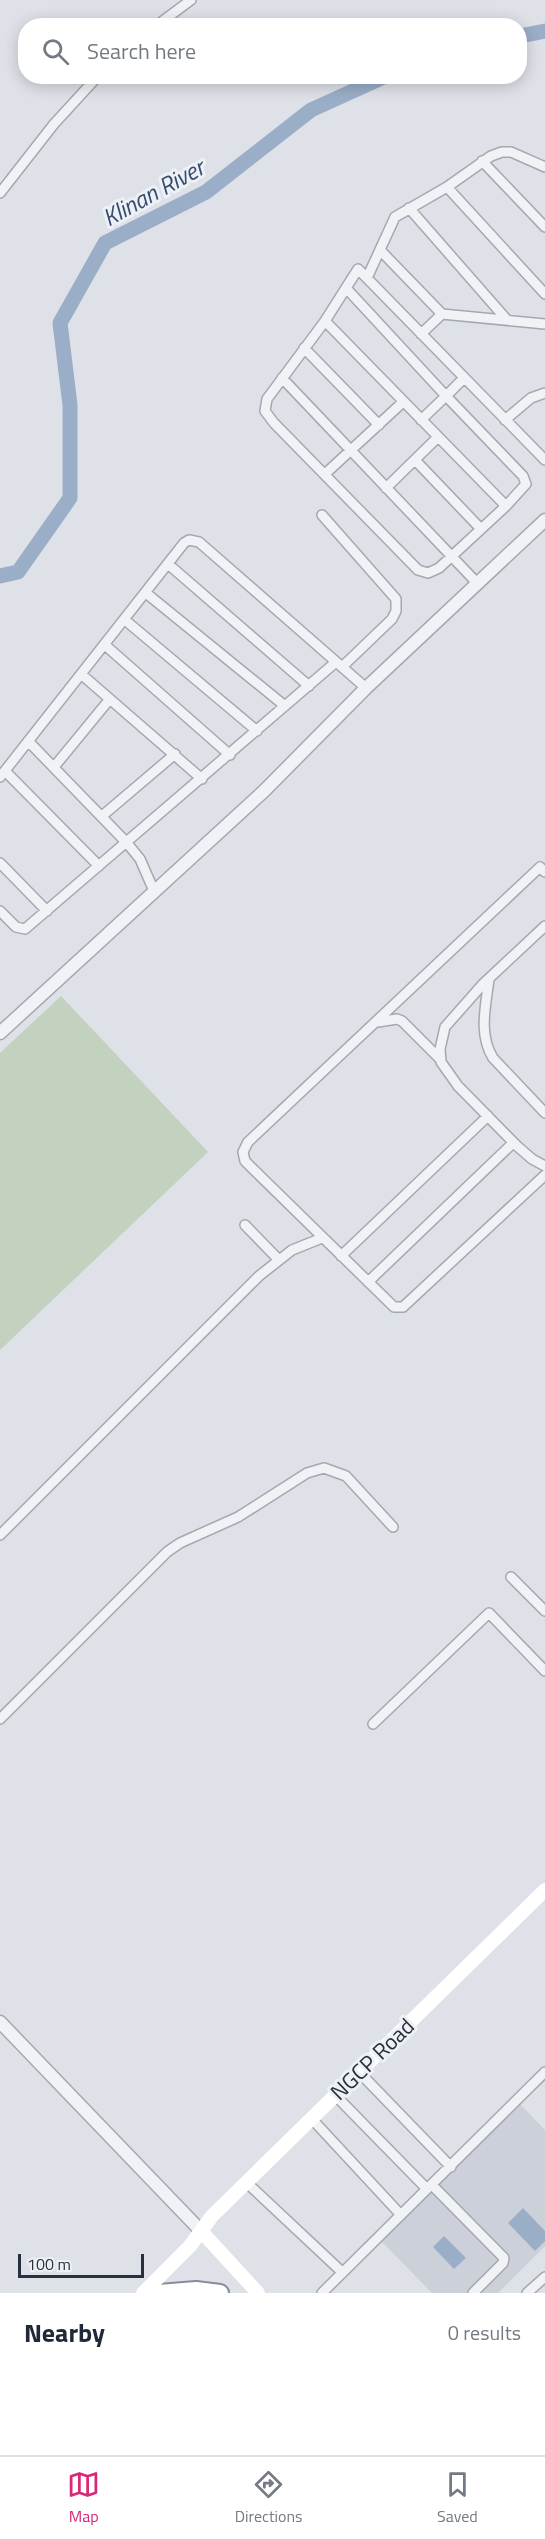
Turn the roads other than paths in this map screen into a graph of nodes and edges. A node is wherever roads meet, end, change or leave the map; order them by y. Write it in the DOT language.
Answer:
graph roads {
  1 [pos="191,0"];
  2 [pos="167,18"];
  3 [pos="91,84"];
  4 [pos="482,161"];
  5 [pos="545,167"];
  6 [pos="447,187"];
  7 [pos="0,193"];
  8 [pos="409,208"];
  9 [pos="545,227"];
  10 [pos="380,250"];
  11 [pos="366,278"];
  12 [pos="346,288"];
  13 [pos="545,294"];
  14 [pos="442,314"];
  15 [pos="507,320"];
  16 [pos="325,321"];
  17 [pos="545,324"];
  18 [pos="421,334"];
  19 [pos="304,348"];
  20 [pos="282,378"];
  21 [pos="464,378"];
  22 [pos="545,393"];
  23 [pos="446,396"];
  24 [pos="403,402"];
  25 [pos="421,420"];
  26 [pos="505,420"];
  27 [pos="379,424"];
  28 [pos="438,437"];
  29 [pos="351,451"];
  30 [pos="415,460"];
  31 [pos="545,460"];
  32 [pos="325,474"];
  33 [pos="386,488"];
  34 [pos="506,506"];
  35 [pos="322,515"];
  36 [pos="545,520"];
  37 [pos="481,529"];
  38 [pos="452,556"];
  39 [pos="168,564"];
  40 [pos="478,584"];
  41 [pos="146,593"];
  42 [pos="125,620"];
  43 [pos="105,645"];
  44 [pos="339,665"];
  45 [pos="81,675"];
  46 [pos="309,686"];
  47 [pos="366,688"];
  48 [pos="109,700"];
  49 [pos="285,706"];
  50 [pos="257,731"];
  51 [pos="28,741"];
  52 [pos="175,754"];
  53 [pos="230,755"];
  54 [pos="54,767"];
  55 [pos="2,774"];
  56 [pos="202,779"];
  57 [pos="102,816"];
  58 [pos="127,843"];
  59 [pos="0,863"];
  60 [pos="99,866"];
  61 [pos="543,867"];
  62 [pos="154,891"];
  63 [pos="0,911"];
  64 [pos="46,911"];
  65 [pos="545,926"];
  66 [pos="489,979"];
  67 [pos="378,1022"];
  68 [pos="0,1033"];
  69 [pos="440,1059"];
  70 [pos="545,1113"];
  71 [pos="488,1116"];
  72 [pos="513,1143"];
  73 [pos="545,1166"];
  74 [pos="545,1175"];
  75 [pos="245,1225"];
  76 [pos="322,1238"];
  77 [pos="341,1256"];
  78 [pos="278,1259"];
  79 [pos="368,1282"];
  80 [pos="393,1527"];
  81 [pos="0,1534"];
  82 [pos="511,1577"];
  83 [pos="545,1611"];
  84 [pos="545,1671"];
  85 [pos="0,1719"];
  86 [pos="373,1724"];
  87 [pos="545,1890"];
  88 [pos="0,2022"];
  89 [pos="358,2072"];
  90 [pos="545,2072"];
  91 [pos="335,2095"];
  92 [pos="311,2118"];
  93 [pos="451,2167"];
  94 [pos="246,2182"];
  95 [pos="430,2187"];
  96 [pos="401,2215"];
  97 [pos="201,2231"];
  98 [pos="342,2272"];
  99 [pos="543,2280"];
  100 [pos="143,2293"];
  101 [pos="159,2293"];
  102 [pos="220,2293"];
  103 [pos="258,2293"];
  104 [pos="322,2293"];
  105 [pos="472,2293"];
  106 [pos="527,2293"];
  1 -- 2 [label="street"];
  3 -- 7 [label="street"];
  4 -- 5 [label="street"];
  4 -- 6 [label="street"];
  4 -- 9 [label="street"];
  6 -- 8 [label="street"];
  6 -- 13 [label="street"];
  8 -- 10 [label="street"];
  8 -- 15 [label="street"];
  10 -- 11 [label="street"];
  10 -- 14 [label="street"];
  11 -- 12 [label="street"];
  11 -- 18 [label="street"];
  12 -- 16 [label="street"];
  12 -- 23 [label="street"];
  14 -- 15 [label="street"];
  14 -- 18 [label="street"];
  15 -- 17 [label="street"];
  16 -- 19 [label="street"];
  16 -- 24 [label="street"];
  18 -- 21 [label="street"];
  19 -- 20 [label="street"];
  19 -- 27 [label="street"];
  20 -- 29 [label="street"];
  20 -- 32 [label="street"];
  21 -- 23 [label="street"];
  21 -- 26 [label="street"];
  22 -- 26 [label="street"];
  23 -- 25 [label="street"];
  23 -- 34 [label="street"];
  24 -- 25 [label="street"];
  24 -- 27 [label="street"];
  25 -- 28 [label="street"];
  26 -- 31 [label="street"];
  27 -- 29 [label="street"];
  28 -- 30 [label="street"];
  28 -- 34 [label="street"];
  29 -- 32 [label="street"];
  29 -- 33 [label="street"];
  30 -- 33 [label="street"];
  30 -- 37 [label="street"];
  32 -- 38 [label="street"];
  33 -- 38 [label="street"];
  34 -- 37 [label="street"];
  35 -- 44 [label="street"];
  36 -- 40 [label="street"];
  37 -- 38 [label="street"];
  38 -- 40 [label="street"];
  39 -- 41 [label="street"];
  39 -- 44 [label="street"];
  39 -- 46 [label="street"];
  40 -- 47 [label="street"];
  41 -- 42 [label="street"];
  41 -- 49 [label="street"];
  42 -- 43 [label="street"];
  42 -- 50 [label="street"];
  43 -- 45 [label="street"];
  43 -- 53 [label="street"];
  44 -- 46 [label="street"];
  44 -- 47 [label="street"];
  45 -- 48 [label="street"];
  45 -- 51 [label="street"];
  46 -- 49 [label="street"];
  47 -- 62 [label="street"];
  48 -- 52 [label="street"];
  48 -- 54 [label="street"];
  49 -- 50 [label="street"];
  50 -- 53 [label="street"];
  51 -- 54 [label="street"];
  51 -- 55 [label="street"];
  52 -- 56 [label="street"];
  52 -- 57 [label="street"];
  53 -- 56 [label="street"];
  54 -- 57 [label="street"];
  55 -- 60 [label="street"];
  56 -- 58 [label="street"];
  57 -- 58 [label="street"];
  58 -- 60 [label="street"];
  58 -- 62 [label="street"];
  59 -- 64 [label="street"];
  60 -- 64 [label="street"];
  61 -- 67 [label="street"];
  62 -- 68 [label="street"];
  63 -- 64 [label="street"];
  65 -- 66 [label="street"];
  66 -- 69 [label="street"];
  66 -- 70 [label="street"];
  67 -- 69 [label="street"];
  67 -- 76 [label="street"];
  69 -- 71 [label="street"];
  71 -- 72 [label="street"];
  71 -- 77 [label="street"];
  72 -- 73 [label="street"];
  72 -- 79 [label="street"];
  74 -- 79 [label="street"];
  75 -- 78 [label="street"];
  76 -- 77 [label="street"];
  76 -- 78 [label="street"];
  77 -- 79 [label="street"];
  78 -- 81 [label="street"];
  80 -- 85 [label="street"];
  82 -- 83 [label="street"];
  84 -- 86 [label="street"];
  87 -- 89 [label="main road, NGCP Road"];
  88 -- 97 [label="street"];
  89 -- 91 [label="main road, NGCP Road"];
  89 -- 93 [label="street"];
  90 -- 93 [label="street"];
  91 -- 92 [label="main road, NGCP Road"];
  91 -- 95 [label="street"];
  92 -- 94 [label="main road, NGCP Road"];
  92 -- 96 [label="street"];
  93 -- 95 [label="street"];
  94 -- 97 [label="main road, NGCP Road"];
  94 -- 98 [label="street"];
  95 -- 96 [label="street"];
  95 -- 105 [label="street"];
  96 -- 98 [label="street"];
  97 -- 100 [label="main road, NGCP Road"];
  97 -- 103 [label="main road"];
  98 -- 104 [label="street"];
  99 -- 106 [label="street"];
  101 -- 102 [label="highway"];
}
